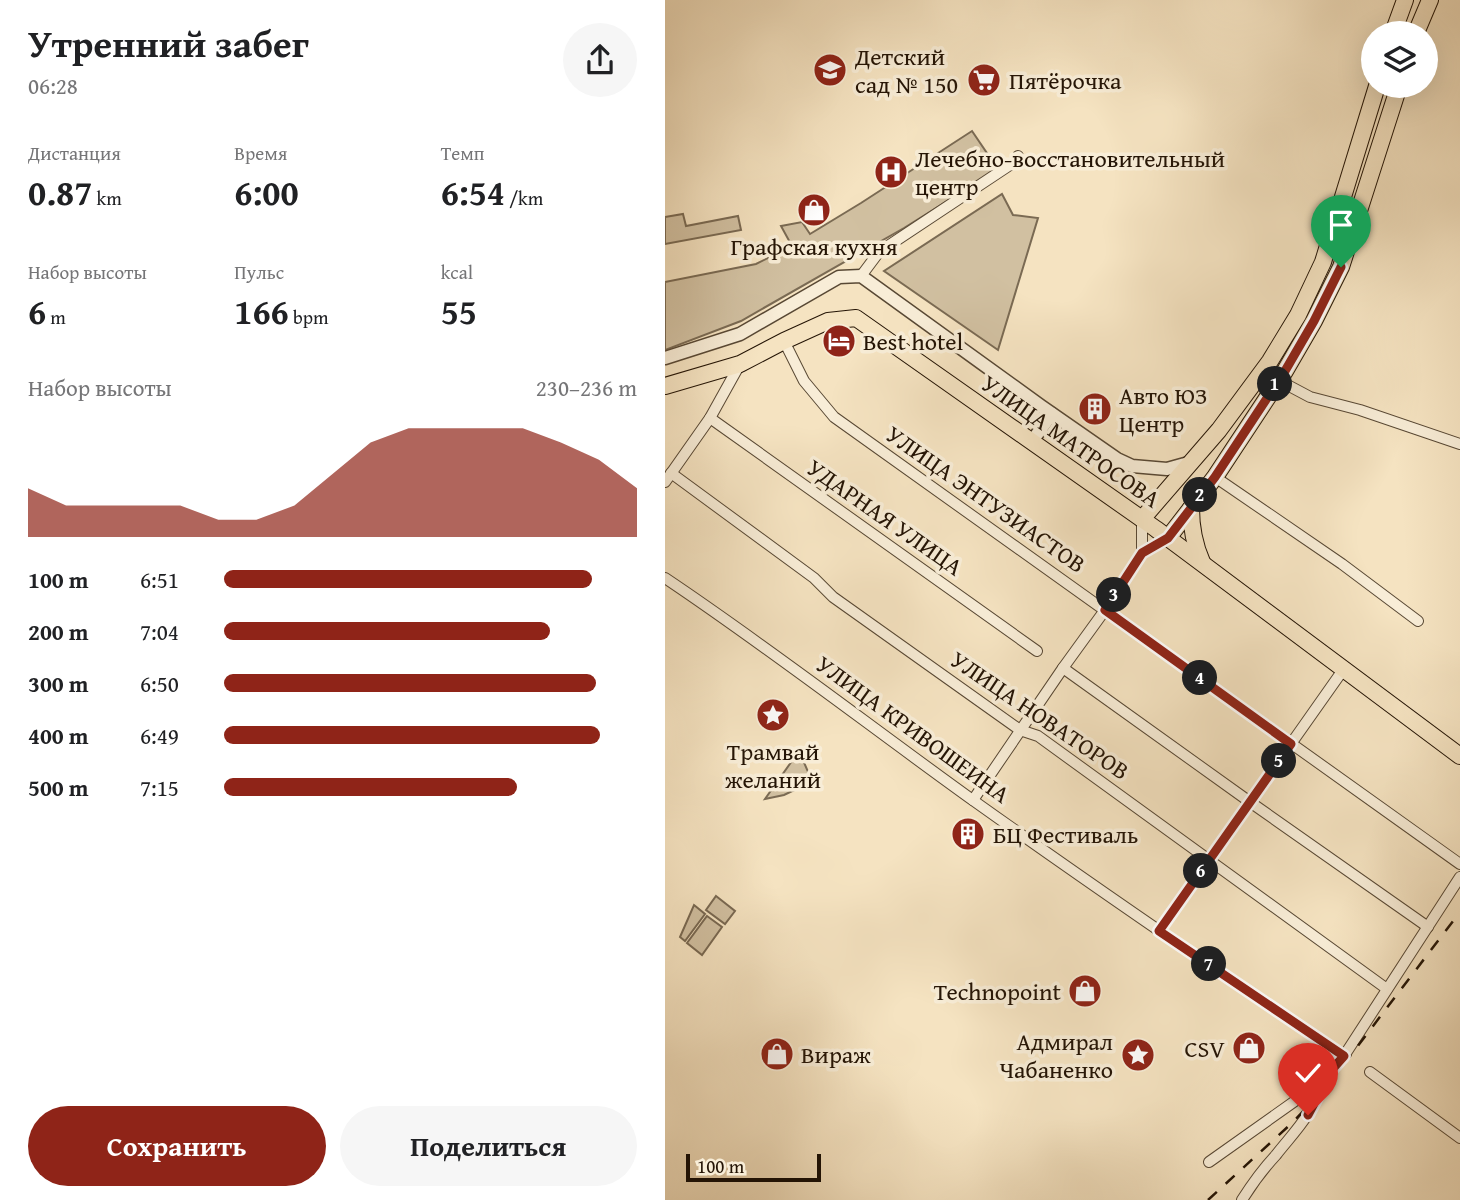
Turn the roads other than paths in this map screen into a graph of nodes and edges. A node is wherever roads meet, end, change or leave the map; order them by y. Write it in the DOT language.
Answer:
graph roads {
  1 [pos="1405,0"];
  2 [pos="1430,0"];
  3 [pos="1397,21"];
  4 [pos="1421,21"];
  5 [pos="1373,98"];
  6 [pos="1395,98"];
  7 [pos="1018,156"];
  8 [pos="861,276"];
  9 [pos="784,341"];
  10 [pos="665,358"];
  11 [pos="740,364"];
  12 [pos="1278,380"];
  13 [pos="665,386"];
  14 [pos="1052,414"];
  15 [pos="710,418"];
  16 [pos="1032,441"];
  17 [pos="1460,444"];
  18 [pos="1193,461"];
  19 [pos="1215,477"];
  20 [pos="668,478"];
  21 [pos="1191,508"];
  22 [pos="1142,519"];
  23 [pos="1168,538"];
  24 [pos="1142,553"];
  25 [pos="1203,564"];
  26 [pos="665,578"];
  27 [pos="1105,610"];
  28 [pos="1418,621"];
  29 [pos="1037,651"];
  30 [pos="1063,668"];
  31 [pos="1343,670"];
  32 [pos="1020,730"];
  33 [pos="1291,744"];
  34 [pos="1460,756"];
  35 [pos="973,800"];
  36 [pos="1250,802"];
  37 [pos="1209,859"];
  38 [pos="1460,864"];
  39 [pos="1460,877"];
  40 [pos="1427,927"];
  41 [pos="1159,931"];
  42 [pos="1387,989"];
  43 [pos="1344,1056"];
  44 [pos="1370,1072"];
  45 [pos="1319,1084"];
  46 [pos="1460,1138"];
  47 [pos="1209,1162"];
  48 [pos="1242,1200"];
  1 -- 3 [label="main road"];
  2 -- 4 [label="main road"];
  5 -- 18 [label="main road"];
  6 -- 12 [label="main road"];
  7 -- 8 [label="street"];
  8 -- 10 [label="street"];
  8 -- 14 [label="street"];
  9 -- 11 [label="main road"];
  9 -- 16 [label="main road, УЛИЦА МАТРОСОВА"];
  9 -- 27 [label="street, УЛИЦА ЭНТУЗИАСТОВ"];
  11 -- 13 [label="main road"];
  11 -- 15 [label="street"];
  12 -- 17 [label="street"];
  12 -- 19 [label="main road"];
  14 -- 16 [label="street"];
  14 -- 18 [label="street"];
  15 -- 20 [label="street"];
  15 -- 29 [label="street, УДАРНАЯ УЛИЦА"];
  16 -- 22 [label="main road, УЛИЦА МАТРОСОВА"];
  18 -- 22 [label="main road"];
  19 -- 21 [label="main road"];
  19 -- 28 [label="street"];
  20 -- 32 [label="street, УЛИЦА НОВАТОРОВ"];
  21 -- 23 [label="main road"];
  21 -- 25 [label="main road"];
  22 -- 23 [label="main road, УЛИЦА МАТРОСОВА"];
  22 -- 24 [label="street"];
  23 -- 24 [label="street"];
  23 -- 25 [label="main road, УЛИЦА МАТРОСОВА"];
  24 -- 27 [label="street"];
  25 -- 31 [label="main road, УЛИЦА МАТРОСОВА"];
  26 -- 35 [label="street, УЛИЦА КРИВОШЕИНА"];
  27 -- 30 [label="street"];
  27 -- 33 [label="street, УЛИЦА ЭНТУЗИАСТОВ"];
  30 -- 32 [label="street"];
  30 -- 36 [label="street"];
  31 -- 33 [label="street"];
  31 -- 34 [label="main road, УЛИЦА МАТРОСОВА"];
  32 -- 35 [label="street"];
  32 -- 37 [label="street, УЛИЦА НОВАТОРОВ"];
  33 -- 36 [label="street"];
  33 -- 38 [label="street, УЛИЦА ЭНТУЗИАСТОВ"];
  35 -- 41 [label="street, УЛИЦА КРИВОШЕИНА"];
  36 -- 37 [label="street"];
  36 -- 40 [label="street"];
  37 -- 41 [label="street"];
  37 -- 42 [label="street, УЛИЦА НОВАТОРОВ"];
  39 -- 40 [label="street"];
  40 -- 42 [label="street"];
  41 -- 43 [label="street, УЛИЦА КРИВОШЕИНА"];
  42 -- 43 [label="street"];
  43 -- 45 [label="street"];
  44 -- 46 [label="street"];
  45 -- 47 [label="street"];
  45 -- 48 [label="street"];
}
